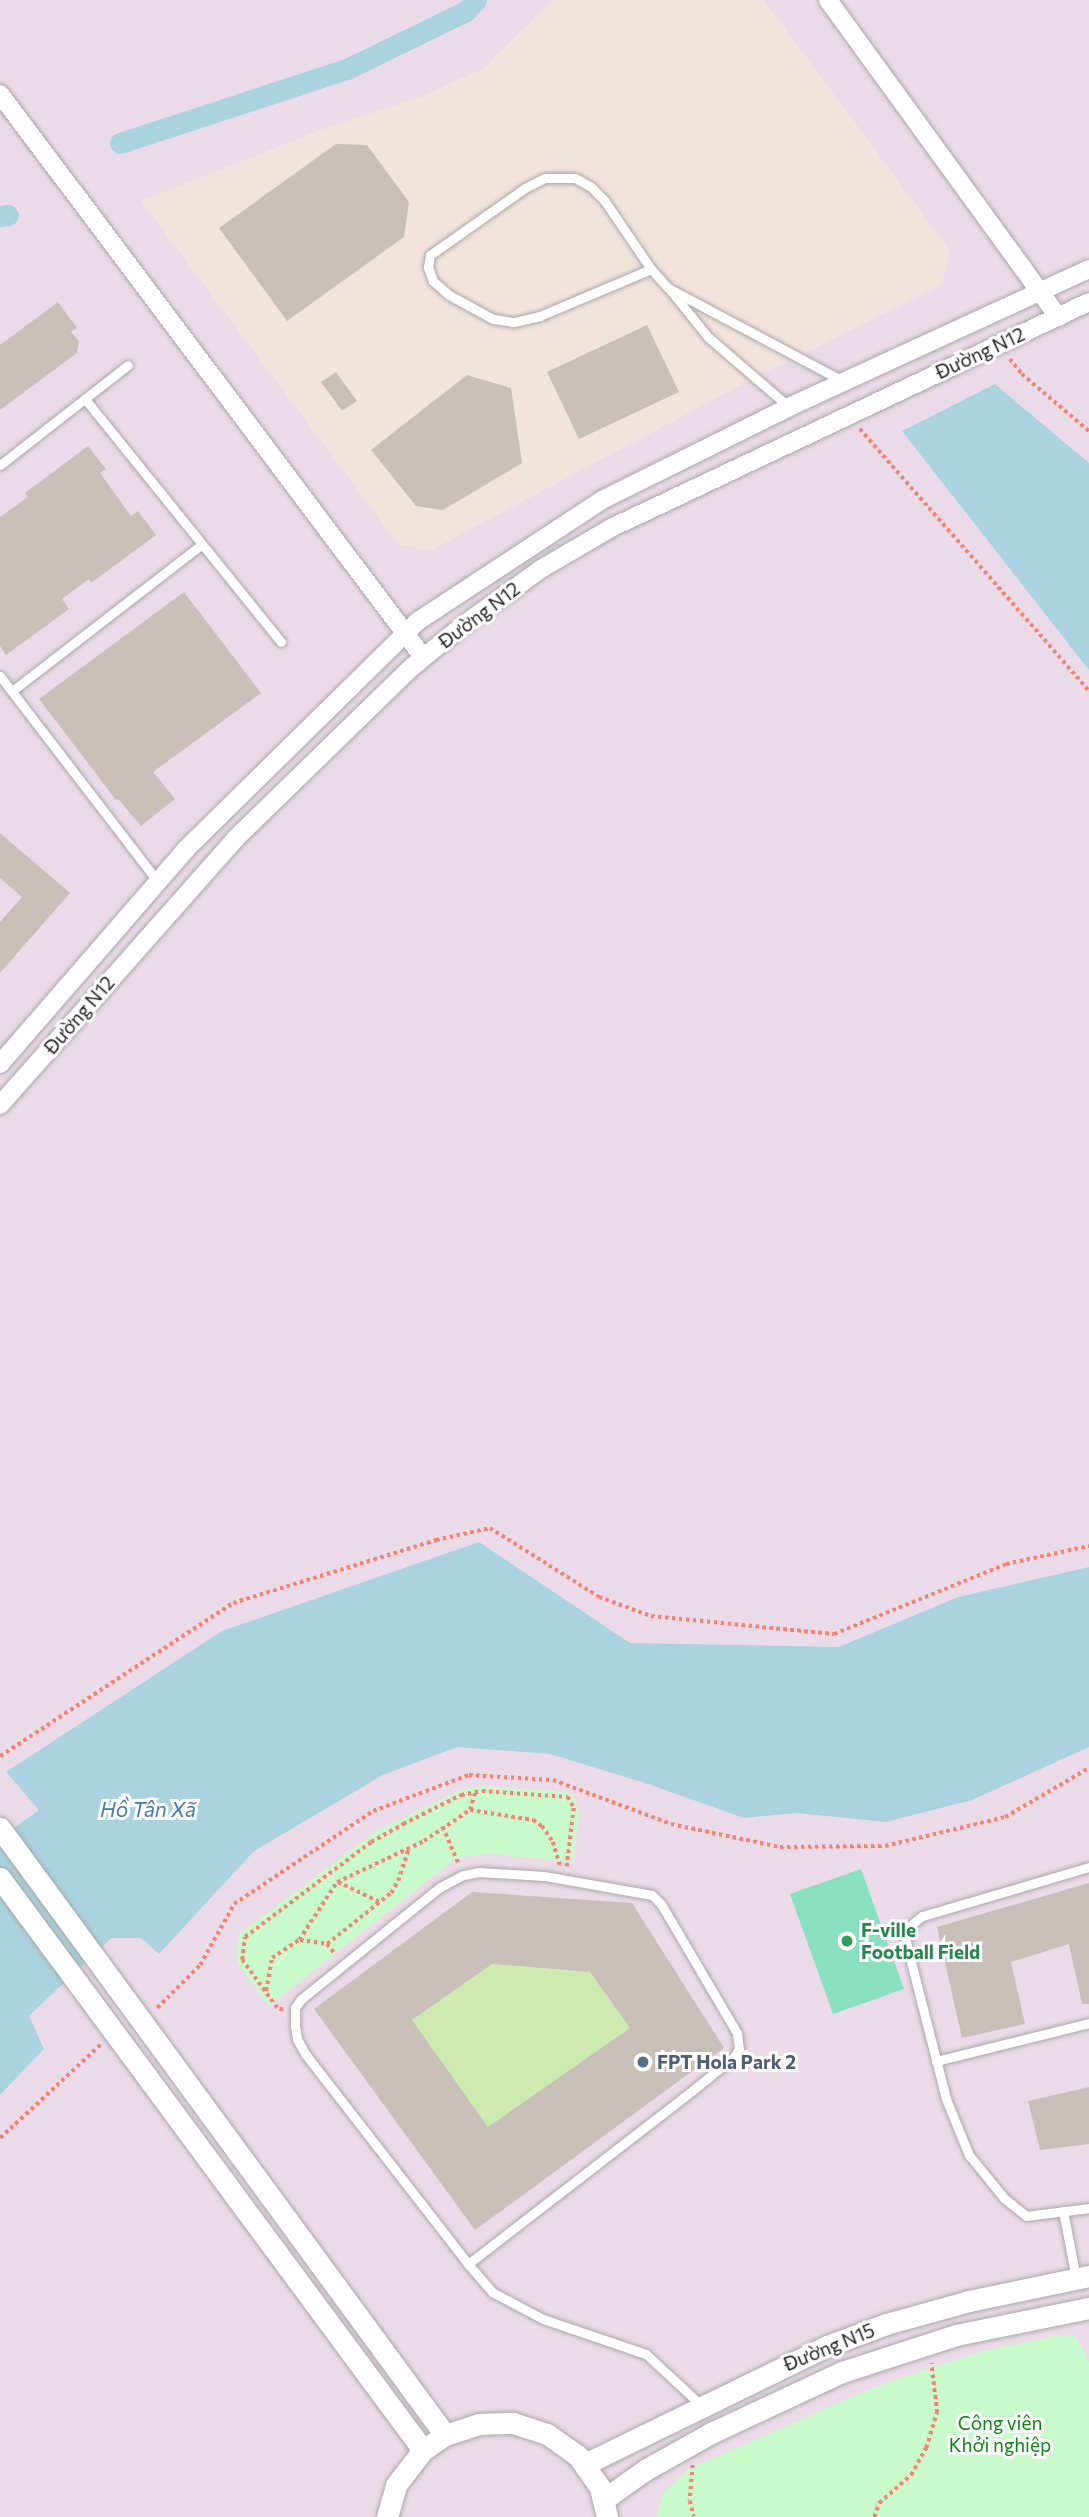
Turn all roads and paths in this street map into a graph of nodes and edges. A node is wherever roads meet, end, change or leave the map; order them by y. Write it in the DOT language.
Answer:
graph roads {
  1 [pos="828,0"];
  2 [pos="0,94"];
  3 [pos="650,269"];
  4 [pos="1089,269"];
  5 [pos="668,288"];
  6 [pos="1040,292"];
  7 [pos="1089,302"];
  8 [pos="1058,317"];
  9 [pos="998,344"];
  10 [pos="128,365"];
  11 [pos="846,383"];
  12 [pos="85,399"];
  13 [pos="789,407"];
  14 [pos="849,416"];
  15 [pos="1089,431"];
  16 [pos="0,465"];
  17 [pos="202,544"];
  18 [pos="405,633"];
  19 [pos="281,642"];
  20 [pos="423,657"];
  21 [pos="0,676"];
  22 [pos="12,691"];
  23 [pos="1089,691"];
  24 [pos="158,883"];
  25 [pos="0,1064"];
  26 [pos="0,1105"];
  27 [pos="1089,1546"];
  28 [pos="0,1756"];
  29 [pos="1089,1768"];
  30 [pos="475,1792"];
  31 [pos="470,1810"];
  32 [pos="0,1828"];
  33 [pos="443,1828"];
  34 [pos="408,1849"];
  35 [pos="1089,1867"];
  36 [pos="463,1875"];
  37 [pos="0,1878"];
  38 [pos="565,1880"];
  39 [pos="337,1882"];
  40 [pos="380,1902"];
  41 [pos="299,1940"];
  42 [pos="327,1944"];
  43 [pos="344,1964"];
  44 [pos="266,1993"];
  45 [pos="295,2015"];
  46 [pos="140,2021"];
  47 [pos="1089,2023"];
  48 [pos="114,2032"];
  49 [pos="936,2061"];
  50 [pos="0,2138"];
  51 [pos="1089,2207"];
  52 [pos="1063,2211"];
  53 [pos="468,2264"];
  54 [pos="1083,2278"];
  55 [pos="1089,2308"];
  56 [pos="929,2344"];
  57 [pos="702,2406"];
  58 [pos="444,2435"];
  59 [pos="695,2442"];
  60 [pos="423,2450"];
  61 [pos="585,2464"];
  62 [pos="605,2509"];
  63 [pos="387,2517"];
  64 [pos="694,2517"];
  65 [pos="874,2517"];
  1 -- 6 [label="street"];
  2 -- 18 [label="street"];
  3 -- 3 [label="lane"];
  3 -- 5 [label="lane"];
  4 -- 6 [label="street, Đường N12"];
  5 -- 11 [label="lane"];
  5 -- 13 [label="lane"];
  6 -- 8 [label="street"];
  6 -- 11 [label="street, Đường N12"];
  7 -- 8 [label="street, Đường N12"];
  8 -- 9 [label="street, Đường N12"];
  9 -- 14 [label="street, Đường N12"];
  9 -- 15 [label="path"];
  10 -- 12 [label="lane"];
  11 -- 13 [label="street, Đường N12"];
  12 -- 16 [label="lane"];
  12 -- 17 [label="lane"];
  13 -- 18 [label="street, Đường N12"];
  14 -- 20 [label="street, Đường N12"];
  14 -- 23 [label="path"];
  17 -- 19 [label="lane"];
  17 -- 22 [label="lane"];
  18 -- 20 [label="street"];
  18 -- 24 [label="street, Đường N12"];
  20 -- 26 [label="street, Đường N12"];
  21 -- 22 [label="lane"];
  22 -- 24 [label="lane"];
  24 -- 25 [label="street, Đường N12"];
  27 -- 28 [label="path"];
  29 -- 46 [label="path"];
  30 -- 31 [label="path"];
  30 -- 38 [label="path"];
  30 -- 44 [label="path"];
  31 -- 33 [label="path"];
  31 -- 38 [label="path"];
  32 -- 46 [label="street"];
  33 -- 34 [label="path"];
  33 -- 36 [label="path"];
  34 -- 39 [label="path"];
  34 -- 40 [label="path"];
  35 -- 49 [label="lane"];
  36 -- 38 [label="lane"];
  36 -- 43 [label="lane"];
  37 -- 48 [label="street"];
  38 -- 53 [label="lane"];
  39 -- 40 [label="path"];
  39 -- 41 [label="path"];
  40 -- 42 [label="path"];
  41 -- 42 [label="path"];
  41 -- 44 [label="path"];
  42 -- 43 [label="path"];
  43 -- 45 [label="lane"];
  44 -- 45 [label="path"];
  45 -- 53 [label="lane"];
  46 -- 58 [label="street"];
  47 -- 49 [label="lane"];
  48 -- 50 [label="path"];
  48 -- 60 [label="street"];
  49 -- 52 [label="lane"];
  51 -- 52 [label="lane"];
  52 -- 54 [label="lane"];
  53 -- 57 [label="lane"];
  54 -- 57 [label="street, Đường N15"];
  55 -- 56 [label="street, Đường N15"];
  56 -- 59 [label="street, Đường N15"];
  56 -- 65 [label="path"];
  57 -- 61 [label="street, Đường N15"];
  58 -- 60 [label="street"];
  58 -- 61 [label="street"];
  59 -- 62 [label="street, Đường N15"];
  59 -- 64 [label="path"];
  60 -- 63 [label="street"];
  61 -- 62 [label="street"];
}
